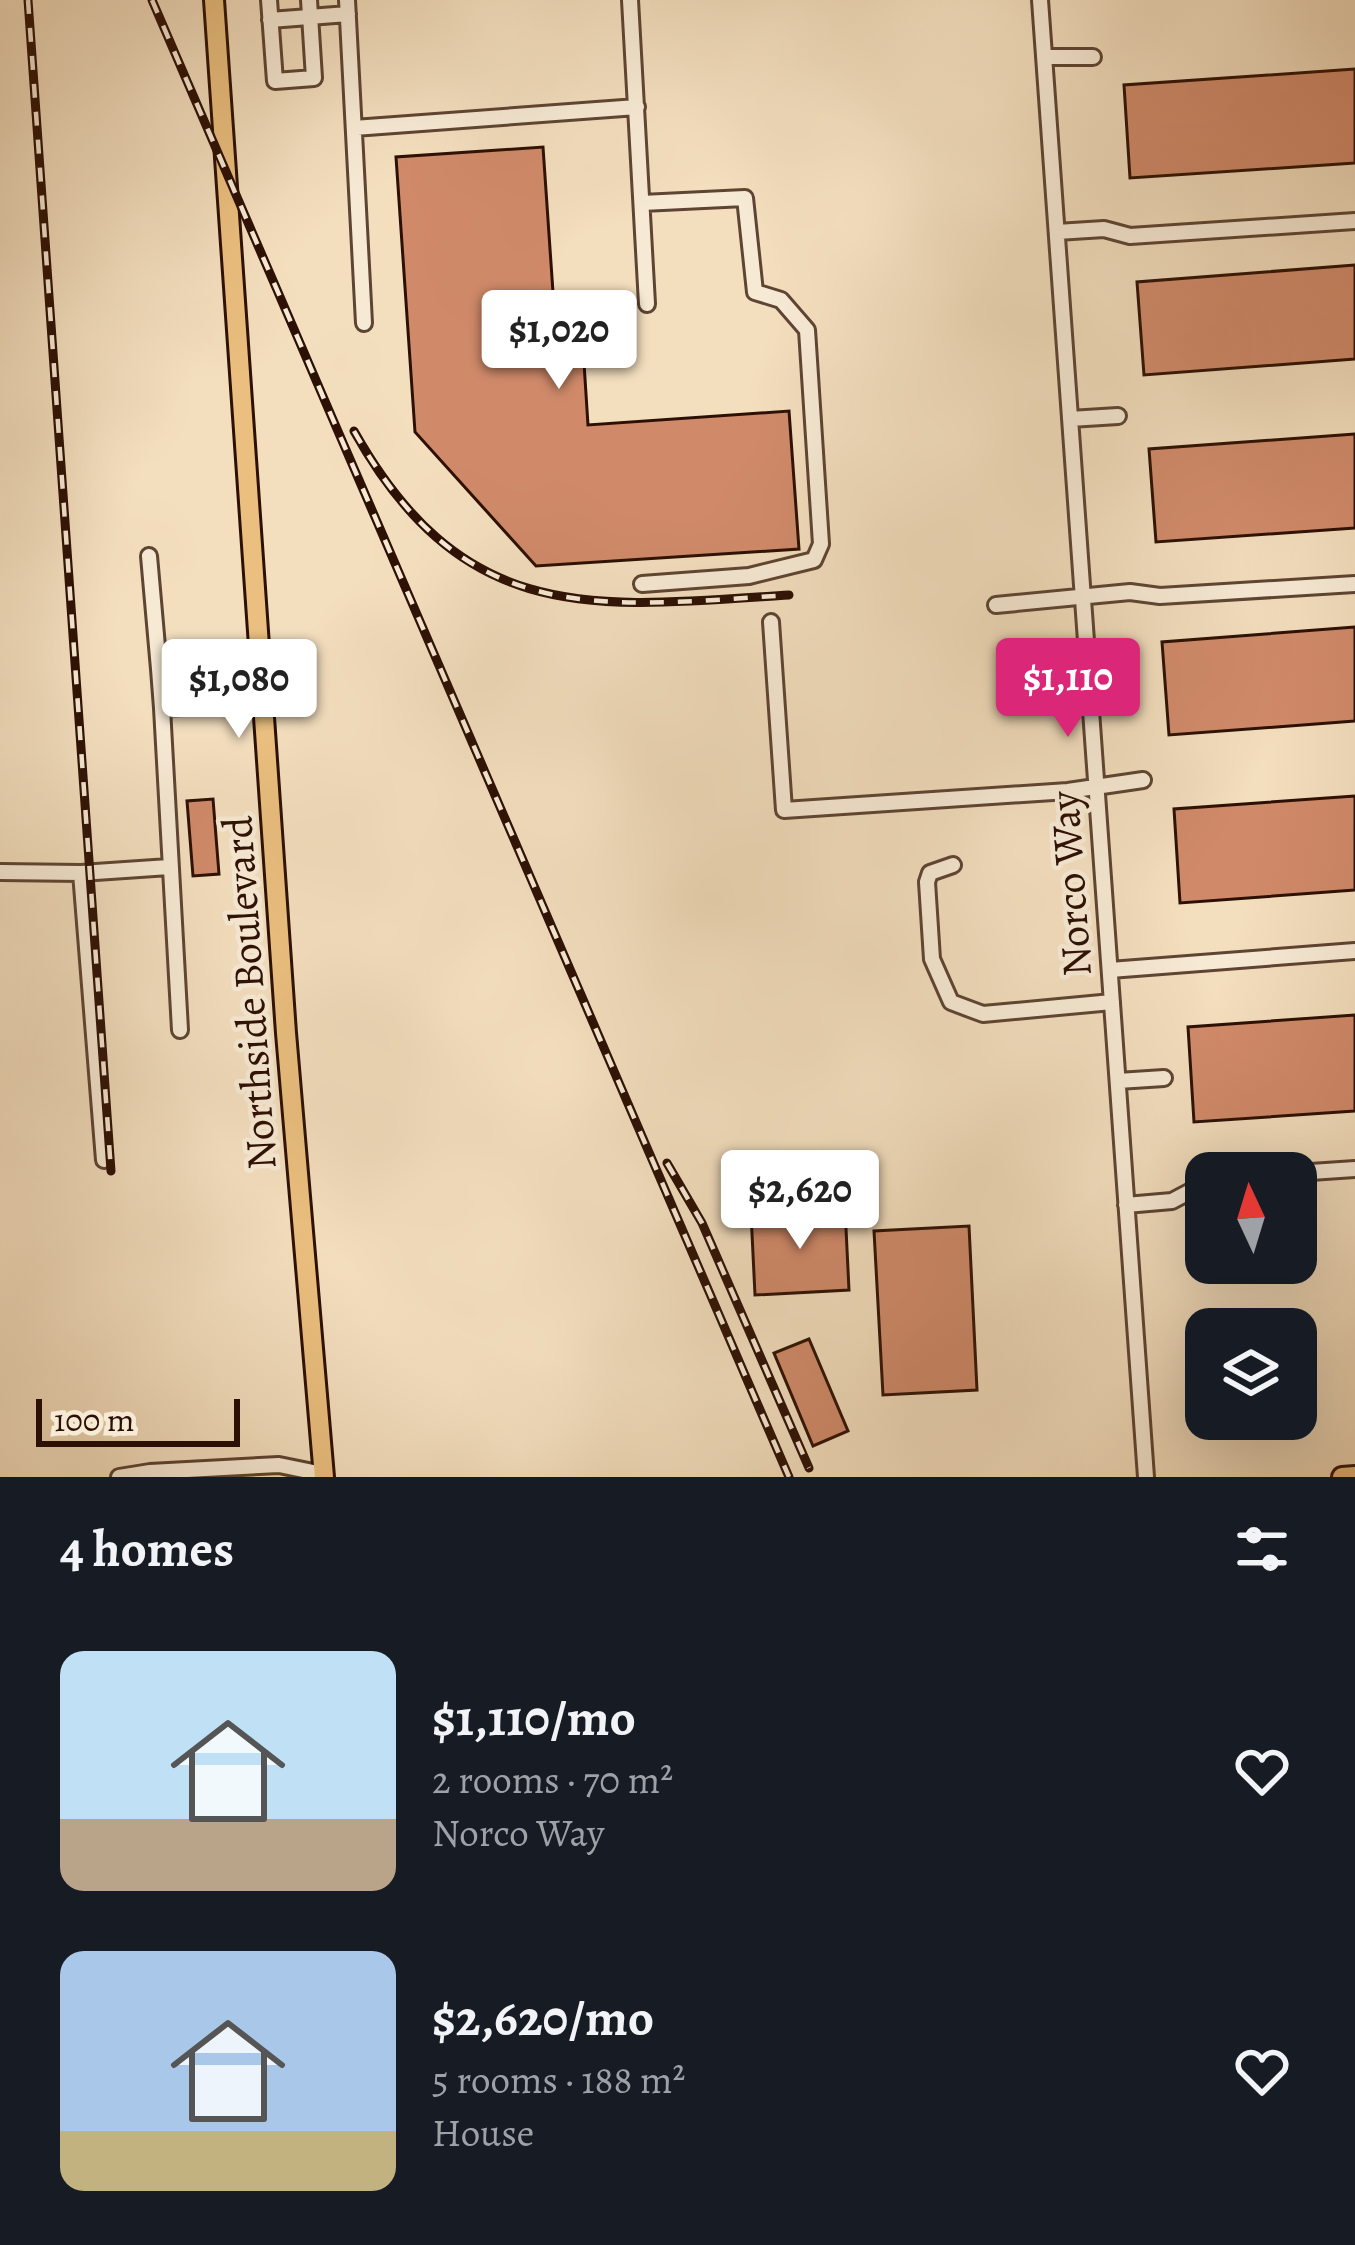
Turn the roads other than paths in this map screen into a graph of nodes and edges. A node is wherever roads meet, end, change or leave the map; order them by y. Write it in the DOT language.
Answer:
graph roads {
  1 [pos="214,0"];
  2 [pos="269,0"];
  3 [pos="309,0"];
  4 [pos="630,0"];
  5 [pos="1040,0"];
  6 [pos="347,7"];
  7 [pos="310,17"];
  8 [pos="270,20"];
  9 [pos="1044,57"];
  10 [pos="1093,57"];
  11 [pos="637,107"];
  12 [pos="354,128"];
  13 [pos="642,203"];
  14 [pos="1355,221"];
  15 [pos="1057,232"];
  16 [pos="647,304"];
  17 [pos="364,323"];
  18 [pos="1118,416"];
  19 [pos="1070,419"];
  20 [pos="148,556"];
  21 [pos="642,584"];
  22 [pos="1355,584"];
  23 [pos="1083,596"];
  24 [pos="996,605"];
  25 [pos="771,622"];
  26 [pos="261,662"];
  27 [pos="159,669"];
  28 [pos="264,703"];
  29 [pos="162,708"];
  30 [pos="1143,779"];
  31 [pos="1096,784"];
  32 [pos="953,865"];
  33 [pos="169,867"];
  34 [pos="0,872"];
  35 [pos="81,873"];
  36 [pos="1355,951"];
  37 [pos="1110,970"];
  38 [pos="1112,1002"];
  39 [pos="180,1030"];
  40 [pos="1164,1078"];
  41 [pos="1118,1081"];
  42 [pos="104,1160"];
  43 [pos="1355,1169"];
  44 [pos="1317,1172"];
  45 [pos="1185,1195"];
  46 [pos="1126,1204"];
  47 [pos="151,1474"];
  48 [pos="323,1475"];
  49 [pos="1355,1476"];
  50 [pos="119,1477"];
  51 [pos="1146,1477"];
  52 [pos="1342,1477"];
  1 -- 26 [label="main road, Northside Boulevard"];
  2 -- 8 [label="street"];
  3 -- 7 [label="street"];
  4 -- 11 [label="street"];
  5 -- 9 [label="street, Norco Way"];
  6 -- 7 [label="street"];
  6 -- 12 [label="street"];
  7 -- 8 [label="street"];
  7 -- 8 [label="street"];
  9 -- 10 [label="street"];
  9 -- 15 [label="street, Norco Way"];
  11 -- 12 [label="street"];
  11 -- 13 [label="street"];
  12 -- 17 [label="street"];
  13 -- 16 [label="street"];
  13 -- 21 [label="street"];
  14 -- 15 [label="street"];
  15 -- 19 [label="street, Norco Way"];
  18 -- 19 [label="street"];
  19 -- 23 [label="street, Norco Way"];
  20 -- 27 [label="street"];
  22 -- 23 [label="street"];
  23 -- 24 [label="street"];
  23 -- 31 [label="street, Norco Way"];
  25 -- 31 [label="street"];
  26 -- 27 [label="street"];
  26 -- 28 [label="main road, Northside Boulevard"];
  27 -- 29 [label="street"];
  28 -- 29 [label="street"];
  28 -- 48 [label="main road, Northside Boulevard"];
  29 -- 33 [label="street"];
  30 -- 31 [label="street"];
  31 -- 37 [label="street, Norco Way"];
  32 -- 38 [label="street"];
  33 -- 35 [label="street"];
  33 -- 39 [label="street"];
  34 -- 35 [label="street"];
  35 -- 42 [label="street"];
  36 -- 37 [label="street"];
  37 -- 38 [label="street, Norco Way"];
  38 -- 41 [label="street, Norco Way"];
  40 -- 41 [label="street"];
  41 -- 46 [label="street, Norco Way"];
  43 -- 44 [label="street"];
  45 -- 46 [label="street"];
  46 -- 51 [label="street, Norco Way"];
  47 -- 48 [label="street"];
  47 -- 50 [label="street"];
  49 -- 52 [label="main road"];
}
